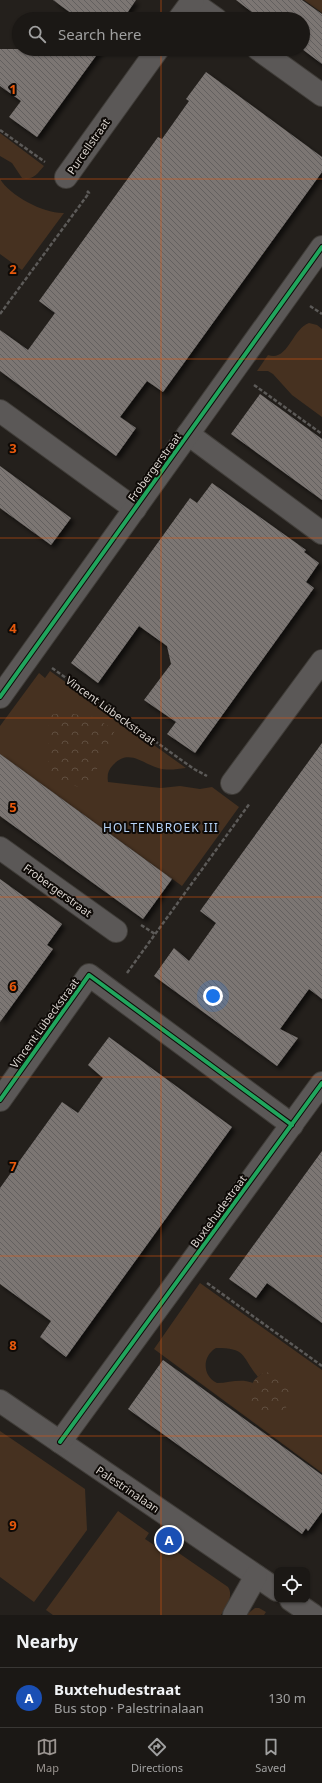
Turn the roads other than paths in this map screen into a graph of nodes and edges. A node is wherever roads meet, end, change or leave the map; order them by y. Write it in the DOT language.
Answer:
graph roads {
  1 [pos="192,1"];
  2 [pos="184,12"];
  3 [pos="207,12"];
  4 [pos="153,56"];
  5 [pos="268,56"];
  6 [pos="322,95"];
  7 [pos="66,177"];
  8 [pos="322,246"];
  9 [pos="0,411"];
  10 [pos="188,434"];
  11 [pos="135,509"];
  12 [pos="322,533"];
  13 [pos="322,661"];
  14 [pos="0,697"];
  15 [pos="232,783"];
  16 [pos="0,848"];
  17 [pos="116,931"];
  18 [pos="322,1083"];
  19 [pos="0,1100"];
  20 [pos="292,1126"];
  21 [pos="0,1401"];
  22 [pos="60,1442"];
  23 [pos="256,1576"];
  24 [pos="274,1588"];
  25 [pos="295,1603"];
  26 [pos="234,1615"];
  27 [pos="313,1615"];
  1 -- 2 [label="street"];
  1 -- 3 [label="street"];
  4 -- 7 [label="street, Purcellstraat"];
  5 -- 6 [label="street"];
  8 -- 10 [label="street, Frobergerstraat"];
  9 -- 11 [label="street, Frobergerstraat"];
  10 -- 11 [label="street, Frobergerstraat"];
  10 -- 12 [label="street, Frobergerstraat"];
  11 -- 14 [label="street, Frobergerstraat"];
  13 -- 15 [label="street"];
  16 -- 17 [label="street, Frobergerstraat"];
  18 -- 20 [label="street, Buxtehudestraat"];
  19 -- 20 [label="street, Vincent Lübeckstraat"];
  20 -- 22 [label="street, Buxtehudestraat"];
  21 -- 22 [label="street, Palestrinalaan"];
  22 -- 23 [label="street, Palestrinalaan"];
  23 -- 24 [label="street, Palestrinalaan"];
  23 -- 26 [label="street"];
  25 -- 27 [label="street"];
}
